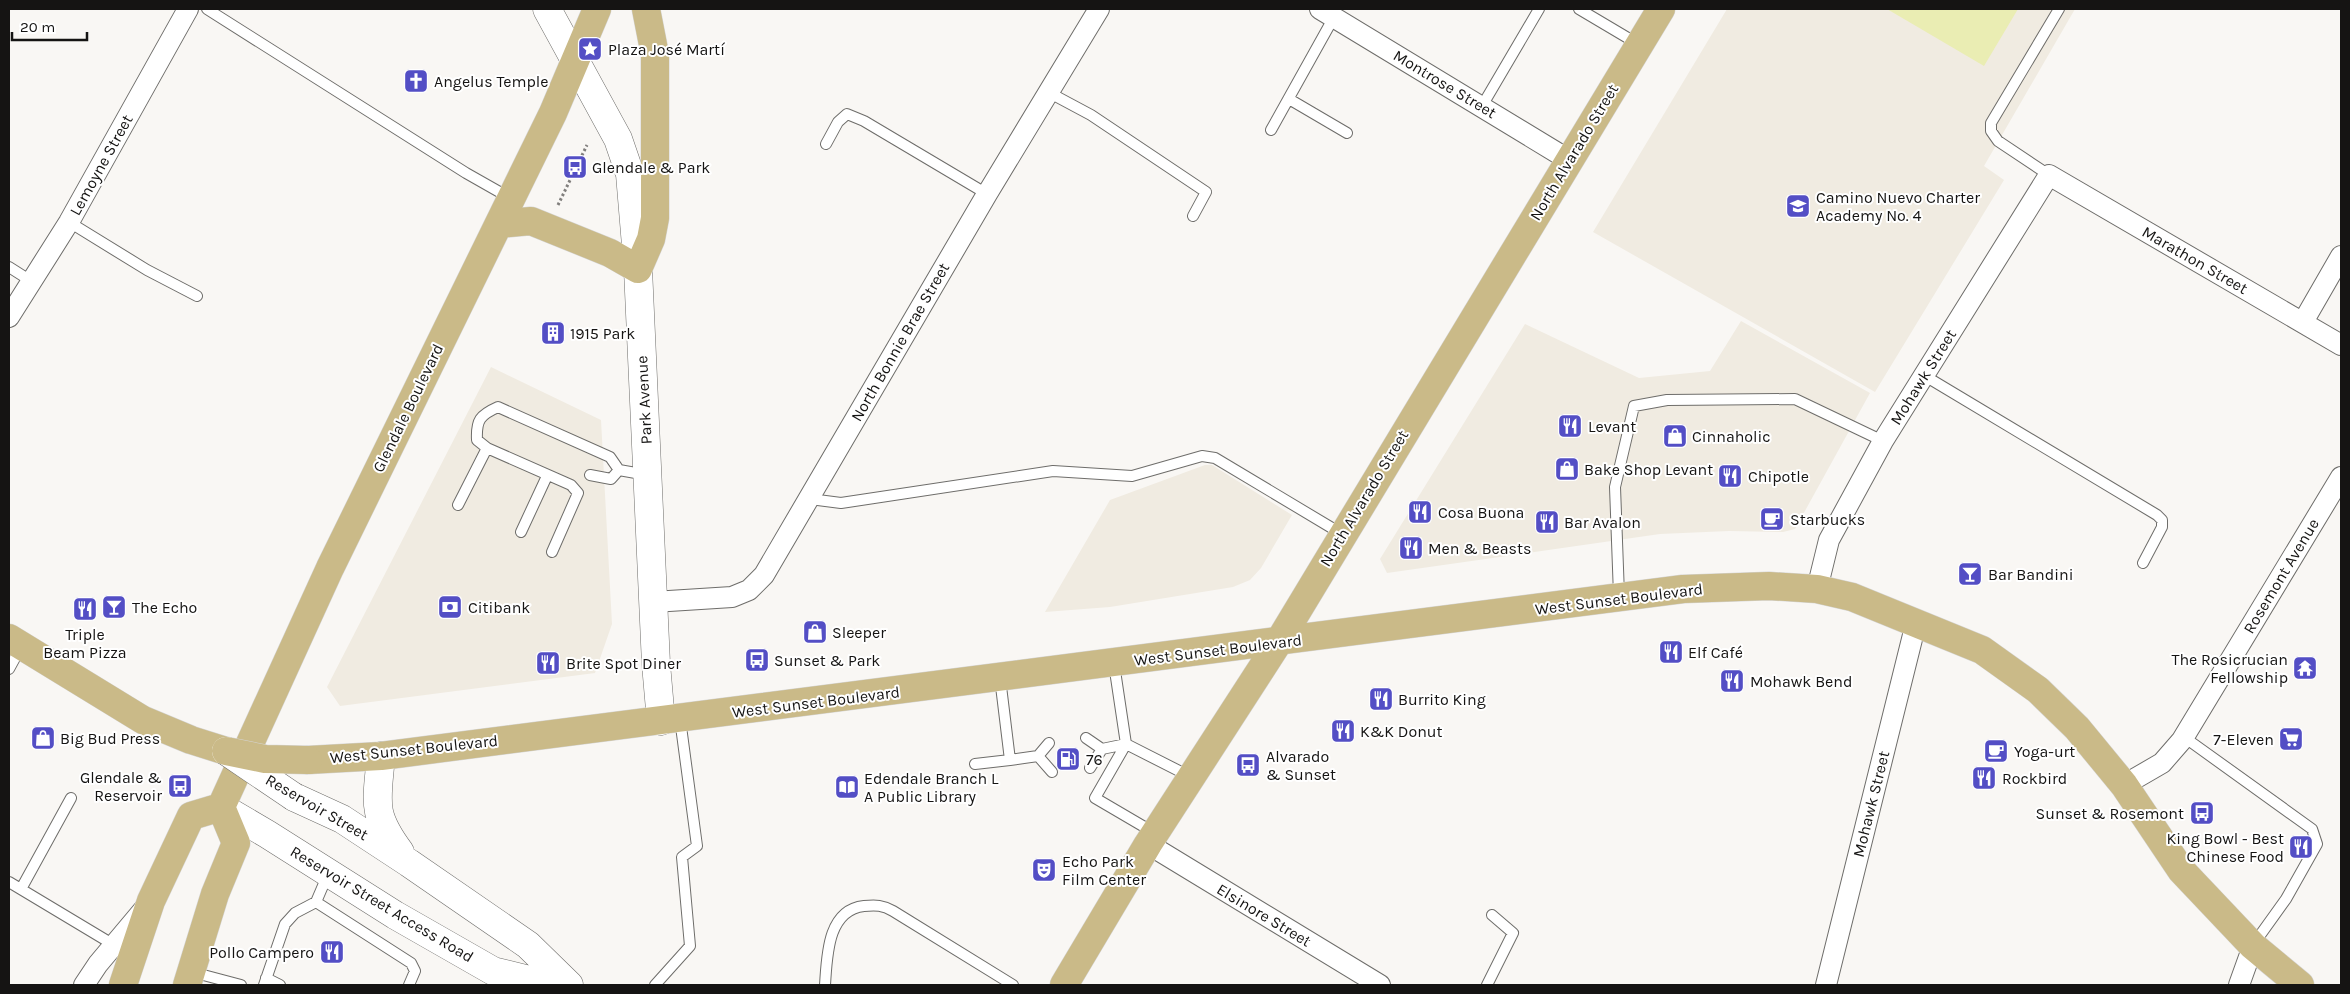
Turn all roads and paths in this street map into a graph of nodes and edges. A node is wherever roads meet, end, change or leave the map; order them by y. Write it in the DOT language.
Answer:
graph roads {
  1 [pos="188,9"];
  2 [pos="207,9"];
  3 [pos="548,9"];
  4 [pos="597,9"];
  5 [pos="646,9"];
  6 [pos="1099,9"];
  7 [pos="1539,9"];
  8 [pos="1579,9"];
  9 [pos="1661,9"];
  10 [pos="2059,9"];
  11 [pos="1327,13"];
  12 [pos="1639,45"];
  13 [pos="576,60"];
  14 [pos="1048,92"];
  15 [pos="1289,99"];
  16 [pos="1482,106"];
  17 [pos="1271,130"];
  18 [pos="1347,133"];
  19 [pos="826,144"];
  20 [pos="587,145"];
  21 [pos="1569,160"];
  22 [pos="2049,175"];
  23 [pos="986,194"];
  24 [pos="511,199"];
  25 [pos="558,206"];
  26 [pos="1193,216"];
  27 [pos="69,222"];
  28 [pos="499,224"];
  29 [pos="2341,256"];
  30 [pos="9,268"];
  31 [pos="638,269"];
  32 [pos="31,280"];
  33 [pos="197,296"];
  34 [pos="9,317"];
  35 [pos="2303,322"];
  36 [pos="2341,345"];
  37 [pos="1925,376"];
  38 [pos="1883,441"];
  39 [pos="487,448"];
  40 [pos="619,470"];
  41 [pos="590,475"];
  42 [pos="547,476"];
  43 [pos="648,476"];
  44 [pos="2341,477"];
  45 [pos="810,499"];
  46 [pos="458,505"];
  47 [pos="521,532"];
  48 [pos="1342,534"];
  49 [pos="552,552"];
  50 [pos="2143,564"];
  51 [pos="1817,589"];
  52 [pos="1619,598"];
  53 [pos="653,602"];
  54 [pos="1916,623"];
  55 [pos="15,642"];
  56 [pos="1278,643"];
  57 [pos="1114,663"];
  58 [pos="9,669"];
  59 [pos="1000,678"];
  60 [pos="670,720"];
  61 [pos="2184,737"];
  62 [pos="1086,738"];
  63 [pos="1049,743"];
  64 [pos="1126,744"];
  65 [pos="1102,749"];
  66 [pos="226,751"];
  67 [pos="1088,751"];
  68 [pos="1050,755"];
  69 [pos="381,756"];
  70 [pos="1038,756"];
  71 [pos="1010,760"];
  72 [pos="975,764"];
  73 [pos="1090,768"];
  74 [pos="1052,772"];
  75 [pos="1191,777"];
  76 [pos="2124,785"];
  77 [pos="71,798"];
  78 [pos="221,807"];
  79 [pos="1152,839"];
  80 [pos="409,863"];
  81 [pos="328,873"];
  82 [pos="9,882"];
  83 [pos="21,890"];
  84 [pos="151,901"];
  85 [pos="316,902"];
  86 [pos="1492,915"];
  87 [pos="114,945"];
  88 [pos="2253,946"];
  89 [pos="188,978"];
  90 [pos="265,982"];
  91 [pos="84,985"];
  92 [pos="123,985"];
  93 [pos="241,985"];
  94 [pos="280,985"];
  95 [pos="409,985"];
  96 [pos="550,985"];
  97 [pos="569,985"];
  98 [pos="655,985"];
  99 [pos="825,985"];
  100 [pos="1013,985"];
  101 [pos="1064,985"];
  102 [pos="1380,985"];
  103 [pos="1487,985"];
  104 [pos="1826,985"];
  105 [pos="2239,985"];
  106 [pos="2300,985"];
  1 -- 27 [label="street, Lemoyne Street"];
  2 -- 24 [label="lane"];
  3 -- 13 [label="street, Park Avenue"];
  4 -- 13 [label="main road, Glendale Boulevard"];
  5 -- 31 [label="main road"];
  6 -- 14 [label="street, North Bonnie Brae Street"];
  7 -- 16 [label="lane"];
  8 -- 12 [label="lane"];
  9 -- 12 [label="main road, North Alvarado Street"];
  10 -- 22 [label="lane"];
  11 -- 15 [label="lane"];
  11 -- 16 [label="street, Montrose Street"];
  12 -- 21 [label="main road, North Alvarado Street"];
  13 -- 24 [label="main road, Glendale Boulevard"];
  13 -- 31 [label="street, Park Avenue"];
  14 -- 23 [label="street, North Bonnie Brae Street"];
  14 -- 26 [label="lane"];
  15 -- 17 [label="lane"];
  15 -- 18 [label="lane"];
  16 -- 21 [label="street, Montrose Street"];
  19 -- 23 [label="lane"];
  20 -- 25 [label="path"];
  21 -- 48 [label="main road, North Alvarado Street"];
  22 -- 35 [label="street, Marathon Street"];
  22 -- 37 [label="street, Mohawk Street"];
  23 -- 45 [label="street, North Bonnie Brae Street"];
  24 -- 28 [label="main road, Glendale Boulevard"];
  27 -- 32 [label="street, Lemoyne Street"];
  27 -- 33 [label="lane"];
  28 -- 31 [label="main road"];
  28 -- 78 [label="main road, Glendale Boulevard"];
  29 -- 35 [label="street"];
  30 -- 32 [label="lane"];
  31 -- 43 [label="street, Park Avenue"];
  32 -- 34 [label="street, Lemoyne Street"];
  35 -- 36 [label="street, Marathon Street"];
  37 -- 38 [label="street, Mohawk Street"];
  37 -- 50 [label="lane"];
  38 -- 51 [label="street, Mohawk Street"];
  38 -- 52 [label="lane"];
  39 -- 40 [label="lane"];
  39 -- 42 [label="lane"];
  39 -- 46 [label="lane"];
  40 -- 41 [label="lane"];
  40 -- 43 [label="lane"];
  42 -- 47 [label="lane"];
  42 -- 49 [label="lane"];
  43 -- 53 [label="street, Park Avenue"];
  44 -- 61 [label="street, Rosemont Avenue"];
  45 -- 48 [label="lane"];
  45 -- 53 [label="street, North Bonnie Brae Street"];
  48 -- 56 [label="main road, North Alvarado Street"];
  51 -- 52 [label="main road, West Sunset Boulevard"];
  51 -- 54 [label="main road, West Sunset Boulevard"];
  52 -- 56 [label="main road, West Sunset Boulevard"];
  53 -- 60 [label="street, Park Avenue"];
  54 -- 76 [label="main road, West Sunset Boulevard"];
  54 -- 104 [label="street, Mohawk Street"];
  55 -- 58 [label="lane"];
  55 -- 66 [label="main road, West Sunset Boulevard"];
  56 -- 57 [label="main road, West Sunset Boulevard"];
  56 -- 75 [label="main road, North Alvarado Street"];
  57 -- 59 [label="main road, West Sunset Boulevard"];
  57 -- 64 [label="lane"];
  59 -- 60 [label="main road, West Sunset Boulevard"];
  59 -- 71 [label="lane"];
  60 -- 69 [label="main road, West Sunset Boulevard"];
  60 -- 98 [label="lane"];
  61 -- 76 [label="street, Rosemont Avenue"];
  61 -- 88 [label="lane"];
  62 -- 65 [label="lane"];
  63 -- 70 [label="lane"];
  64 -- 65 [label="lane"];
  64 -- 75 [label="lane"];
  64 -- 79 [label="lane"];
  65 -- 67 [label="lane"];
  65 -- 73 [label="lane"];
  66 -- 69 [label="main road, West Sunset Boulevard, bridge"];
  66 -- 80 [label="street, Reservoir Street, bridge"];
  68 -- 70 [label="lane"];
  69 -- 80 [label="street, Reservoir Street"];
  70 -- 71 [label="lane"];
  70 -- 74 [label="lane"];
  71 -- 72 [label="lane"];
  75 -- 79 [label="main road, North Alvarado Street"];
  76 -- 88 [label="main road, West Sunset Boulevard"];
  77 -- 83 [label="lane"];
  78 -- 81 [label="street, Reservoir Street Access Road"];
  78 -- 84 [label="main road"];
  78 -- 89 [label="main road"];
  79 -- 101 [label="main road, North Alvarado Street"];
  79 -- 102 [label="street, Elsinore Street"];
  80 -- 97 [label="street, Reservoir Street"];
  81 -- 85 [label="lane"];
  81 -- 96 [label="street, Reservoir Street Access Road"];
  82 -- 83 [label="lane"];
  83 -- 87 [label="lane"];
  84 -- 87 [label="street"];
  84 -- 92 [label="main road"];
  85 -- 90 [label="lane"];
  85 -- 95 [label="lane"];
  86 -- 103 [label="lane"];
  87 -- 91 [label="street"];
  88 -- 105 [label="street"];
  88 -- 106 [label="main road, West Sunset Boulevard"];
  89 -- 93 [label="lane"];
  90 -- 94 [label="lane"];
  99 -- 100 [label="lane"];
}
